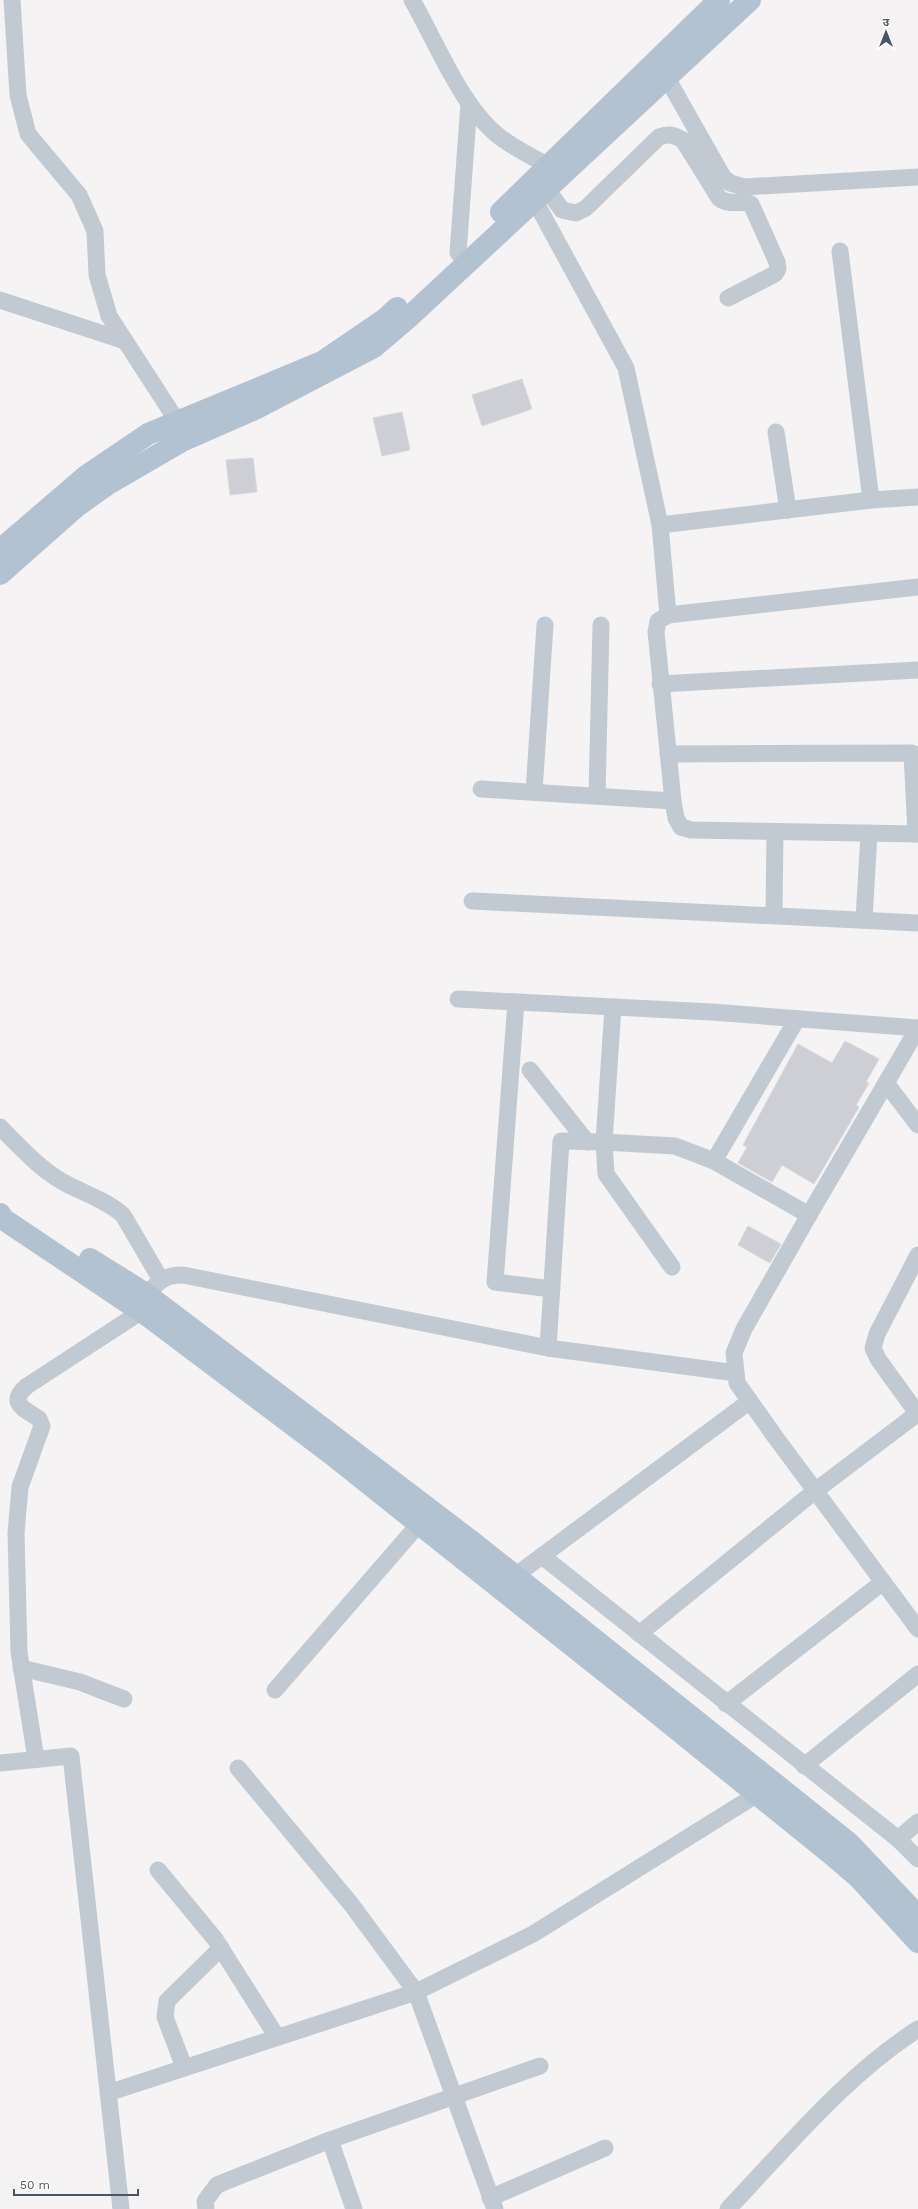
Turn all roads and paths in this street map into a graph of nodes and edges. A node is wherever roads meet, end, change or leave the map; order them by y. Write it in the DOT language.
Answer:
graph roads {
  1 [pos="12,0"];
  2 [pos="412,0"];
  3 [pos="719,0"];
  4 [pos="750,0"];
  5 [pos="667,78"];
  6 [pos="469,104"];
  7 [pos="549,166"];
  8 [pos="918,177"];
  9 [pos="541,195"];
  10 [pos="840,251"];
  11 [pos="458,253"];
  12 [pos="728,298"];
  13 [pos="0,300"];
  14 [pos="125,341"];
  15 [pos="177,421"];
  16 [pos="776,432"];
  17 [pos="918,497"];
  18 [pos="871,500"];
  19 [pos="788,510"];
  20 [pos="660,526"];
  21 [pos="0,550"];
  22 [pos="0,574"];
  23 [pos="918,587"];
  24 [pos="668,615"];
  25 [pos="545,625"];
  26 [pos="601,625"];
  27 [pos="918,670"];
  28 [pos="660,684"];
  29 [pos="915,753"];
  30 [pos="668,754"];
  31 [pos="481,789"];
  32 [pos="534,792"];
  33 [pos="597,796"];
  34 [pos="673,801"];
  35 [pos="775,832"];
  36 [pos="869,834"];
  37 [pos="917,834"];
  38 [pos="472,901"];
  39 [pos="774,915"];
  40 [pos="864,920"];
  41 [pos="918,923"];
  42 [pos="458,999"];
  43 [pos="516,1002"];
  44 [pos="613,1007"];
  45 [pos="797,1019"];
  46 [pos="918,1028"];
  47 [pos="530,1070"];
  48 [pos="886,1083"];
  49 [pos="918,1125"];
  50 [pos="0,1127"];
  51 [pos="587,1142"];
  52 [pos="604,1142"];
  53 [pos="714,1161"];
  54 [pos="0,1198"];
  55 [pos="0,1214"];
  56 [pos="809,1215"];
  57 [pos="918,1254"];
  58 [pos="672,1267"];
  59 [pos="552,1289"];
  60 [pos="150,1295"];
  61 [pos="548,1348"];
  62 [pos="736,1373"];
  63 [pos="750,1401"];
  64 [pos="918,1413"];
  65 [pos="815,1491"];
  66 [pos="419,1524"];
  67 [pos="542,1556"];
  68 [pos="515,1576"];
  69 [pos="883,1582"];
  70 [pos="918,1629"];
  71 [pos="639,1634"];
  72 [pos="21,1668"];
  73 [pos="918,1674"];
  74 [pos="275,1690"];
  75 [pos="124,1699"];
  76 [pos="726,1704"];
  77 [pos="36,1760"];
  78 [pos="0,1763"];
  79 [pos="804,1766"];
  80 [pos="238,1768"];
  81 [pos="763,1788"];
  82 [pos="918,1822"];
  83 [pos="898,1839"];
  84 [pos="918,1859"];
  85 [pos="158,1870"];
  86 [pos="918,1916"];
  87 [pos="918,1942"];
  88 [pos="221,1948"];
  89 [pos="416,1992"];
  90 [pos="918,2030"];
  91 [pos="277,2037"];
  92 [pos="540,2066"];
  93 [pos="184,2068"];
  94 [pos="108,2093"];
  95 [pos="454,2097"];
  96 [pos="330,2140"];
  97 [pos="605,2148"];
  98 [pos="492,2203"];
  99 [pos="121,2209"];
  100 [pos="206,2209"];
  101 [pos="354,2209"];
  102 [pos="728,2209"];
  1 -- 14 [label="street"];
  2 -- 6 [label="street"];
  3 -- 7 [label="main road"];
  4 -- 5 [label="main road"];
  5 -- 8 [label="street"];
  5 -- 9 [label="main road"];
  6 -- 7 [label="street"];
  6 -- 11 [label="street"];
  7 -- 11 [label="main road"];
  9 -- 12 [label="street"];
  9 -- 20 [label="street"];
  9 -- 22 [label="main road"];
  10 -- 18 [label="street"];
  11 -- 15 [label="main road"];
  13 -- 14 [label="street"];
  14 -- 15 [label="street"];
  15 -- 21 [label="main road"];
  16 -- 19 [label="street"];
  17 -- 18 [label="street"];
  18 -- 19 [label="street"];
  19 -- 20 [label="street"];
  20 -- 24 [label="street"];
  23 -- 24 [label="street"];
  24 -- 28 [label="street"];
  25 -- 32 [label="street"];
  26 -- 33 [label="street"];
  27 -- 28 [label="street"];
  28 -- 30 [label="street"];
  29 -- 30 [label="street"];
  29 -- 37 [label="street"];
  30 -- 34 [label="street"];
  31 -- 32 [label="street"];
  32 -- 33 [label="street"];
  33 -- 34 [label="street"];
  34 -- 35 [label="street"];
  35 -- 36 [label="street"];
  35 -- 39 [label="street"];
  36 -- 37 [label="street"];
  36 -- 40 [label="street"];
  38 -- 39 [label="street"];
  39 -- 40 [label="street"];
  40 -- 41 [label="street"];
  42 -- 43 [label="street"];
  43 -- 44 [label="street"];
  43 -- 59 [label="street"];
  44 -- 45 [label="street"];
  44 -- 52 [label="street"];
  45 -- 46 [label="street"];
  45 -- 53 [label="street"];
  46 -- 48 [label="street"];
  47 -- 51 [label="street"];
  48 -- 49 [label="street"];
  48 -- 56 [label="street"];
  50 -- 60 [label="street"];
  51 -- 52 [label="street"];
  51 -- 59 [label="street"];
  52 -- 53 [label="street"];
  52 -- 58 [label="street"];
  53 -- 56 [label="street"];
  54 -- 60 [label="main road"];
  55 -- 60 [label="main road"];
  56 -- 62 [label="street"];
  57 -- 64 [label="street"];
  59 -- 61 [label="street"];
  60 -- 61 [label="street"];
  60 -- 66 [label="main road"];
  60 -- 68 [label="main road"];
  60 -- 72 [label="street"];
  61 -- 62 [label="street"];
  62 -- 63 [label="street"];
  63 -- 65 [label="street"];
  63 -- 67 [label="street"];
  64 -- 65 [label="street"];
  65 -- 69 [label="street"];
  65 -- 71 [label="street"];
  66 -- 74 [label="street"];
  66 -- 81 [label="main road"];
  67 -- 68 [label="street"];
  67 -- 71 [label="street"];
  68 -- 81 [label="main road"];
  69 -- 70 [label="street"];
  69 -- 76 [label="street"];
  71 -- 76 [label="street"];
  72 -- 75 [label="street"];
  72 -- 77 [label="street"];
  73 -- 79 [label="street"];
  76 -- 79 [label="street"];
  77 -- 78 [label="street"];
  77 -- 94 [label="street"];
  79 -- 83 [label="street"];
  80 -- 89 [label="street"];
  81 -- 86 [label="main road"];
  81 -- 87 [label="main road"];
  81 -- 89 [label="street"];
  82 -- 83 [label="street"];
  83 -- 84 [label="street"];
  85 -- 88 [label="street"];
  88 -- 91 [label="street"];
  88 -- 93 [label="street"];
  89 -- 91 [label="street"];
  89 -- 95 [label="street"];
  90 -- 102 [label="street"];
  91 -- 93 [label="street"];
  92 -- 95 [label="street"];
  93 -- 94 [label="street"];
  94 -- 99 [label="street"];
  95 -- 96 [label="street"];
  95 -- 98 [label="street"];
  96 -- 100 [label="street"];
  96 -- 101 [label="street"];
  97 -- 98 [label="street"];
}
